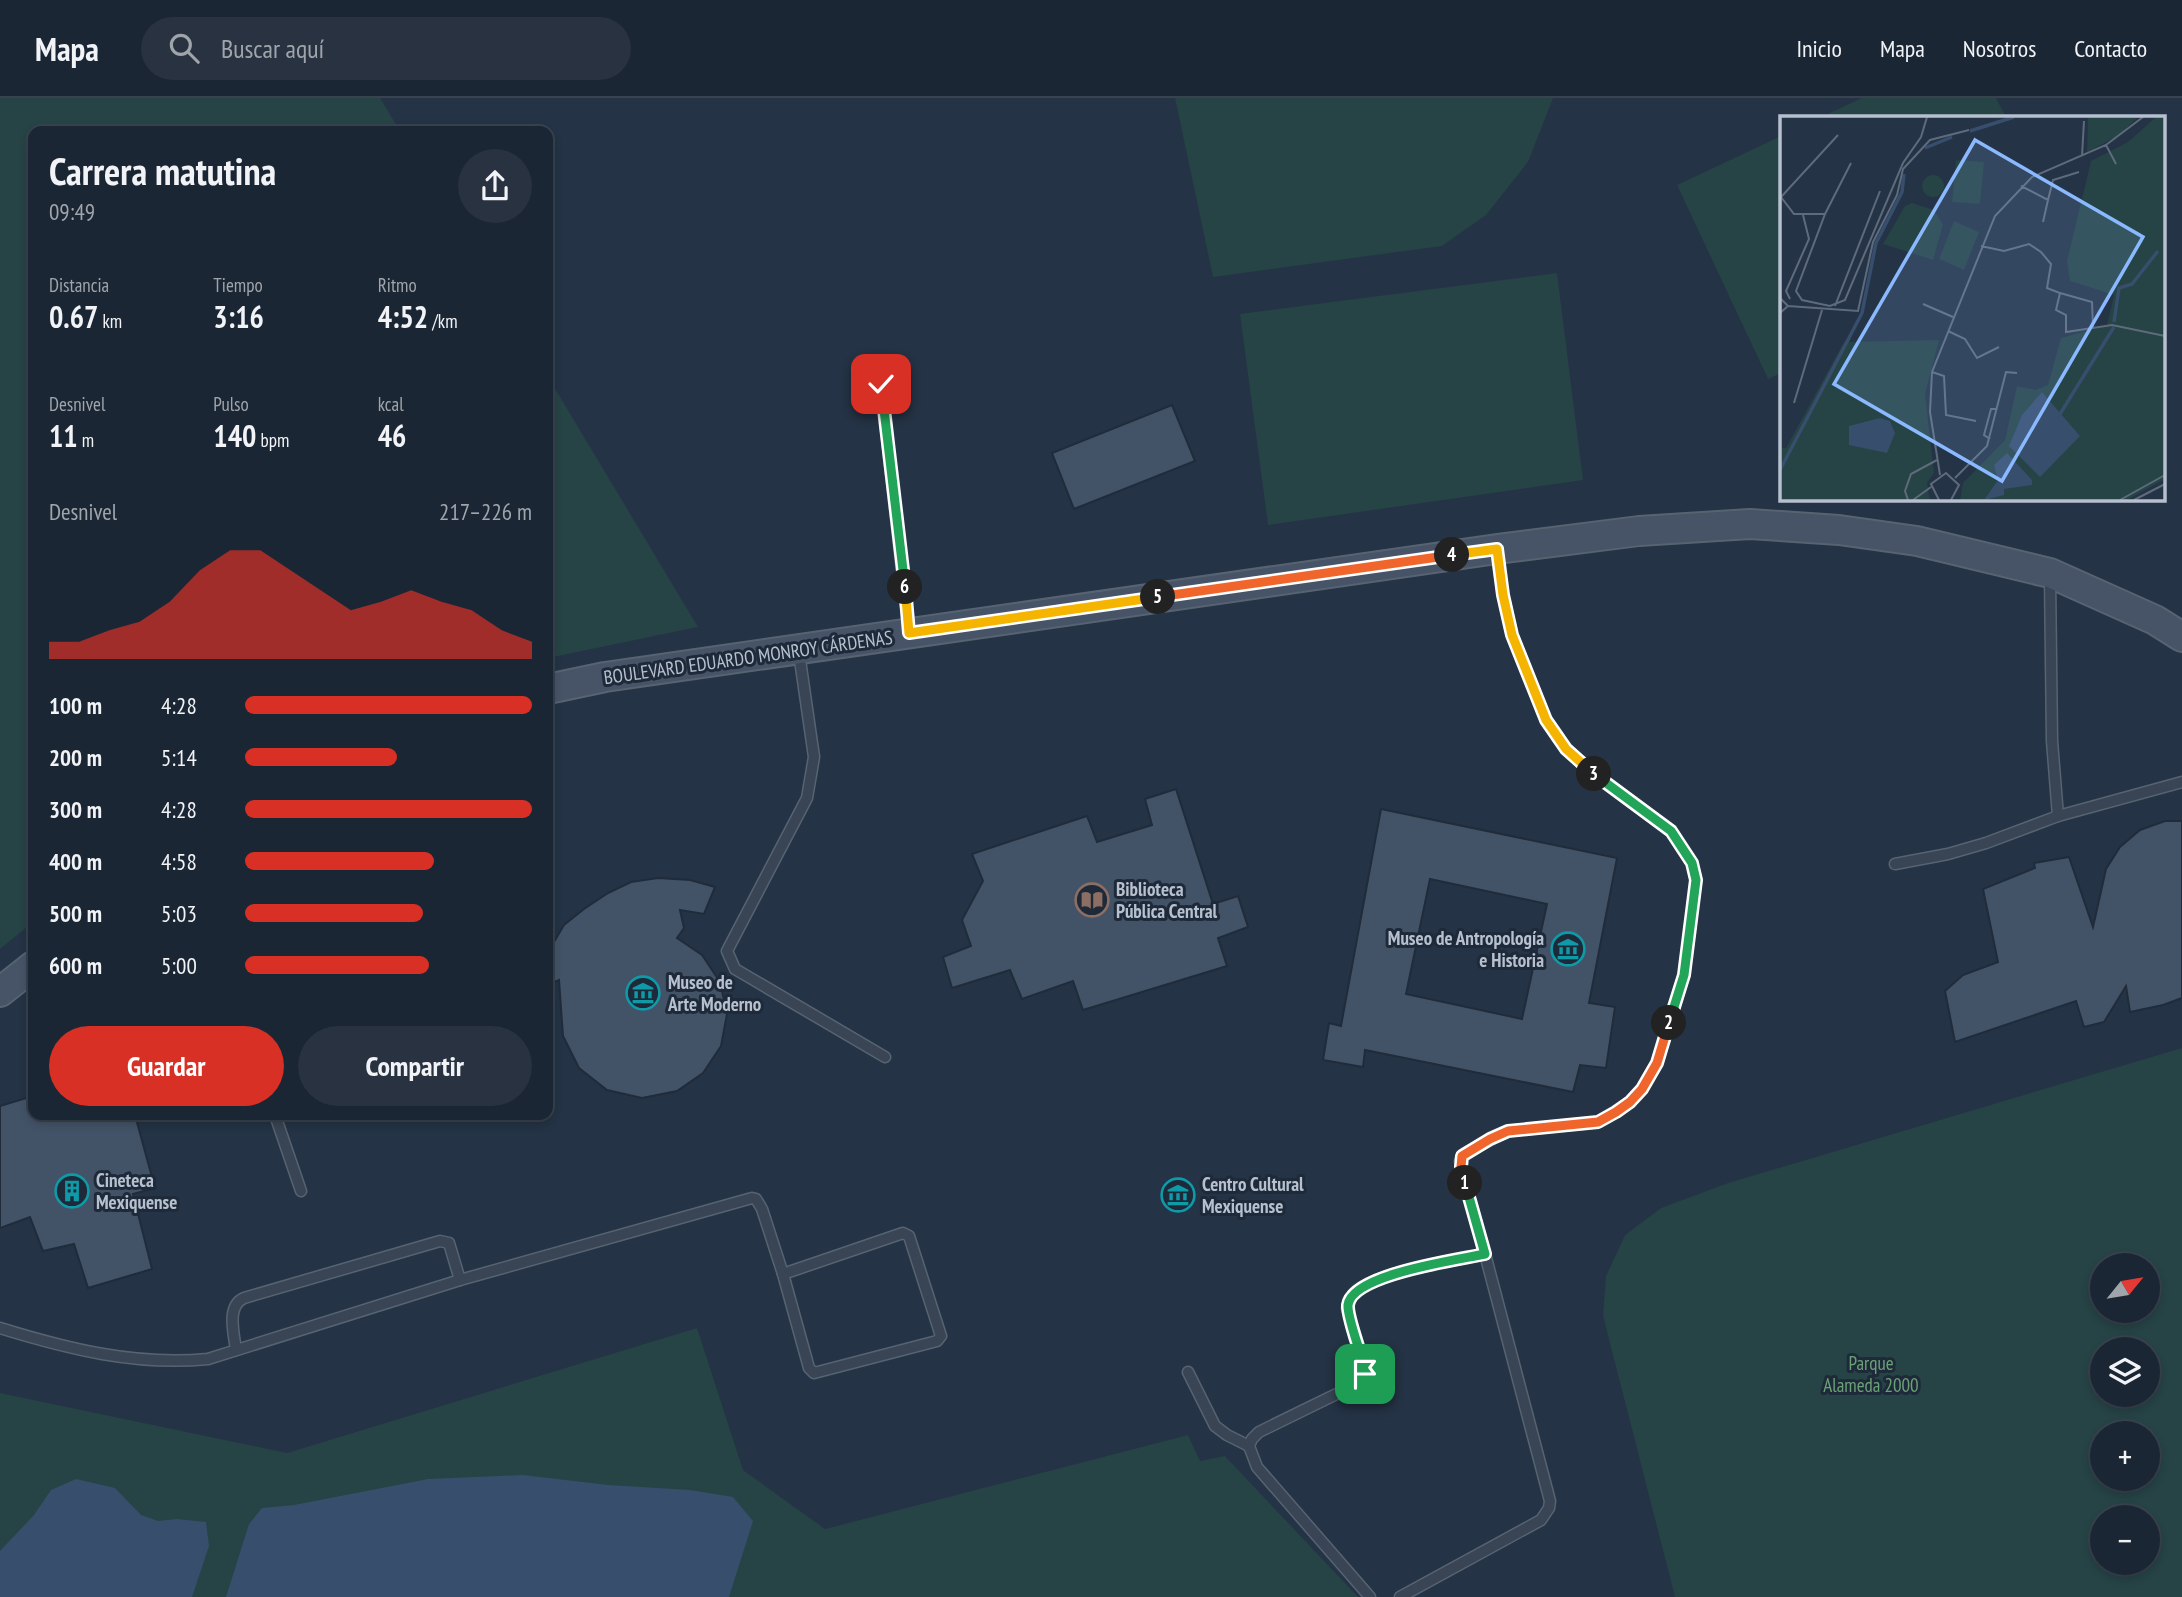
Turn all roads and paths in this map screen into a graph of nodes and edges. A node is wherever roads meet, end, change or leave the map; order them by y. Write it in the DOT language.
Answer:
graph roads {
  1 [pos="881,384"];
  2 [pos="1497,549"];
  3 [pos="2050,573"];
  4 [pos="909,633"];
  5 [pos="2182,636"];
  6 [pos="798,649"];
  7 [pos="553,688"];
  8 [pos="2182,782"];
  9 [pos="2058,816"];
  10 [pos="1895,864"];
  11 [pos="28,970"];
  12 [pos="0,992"];
  13 [pos="885,1057"];
  14 [pos="277,1120"];
  15 [pos="300,1191"];
  16 [pos="1485,1254"];
  17 [pos="783,1274"];
  18 [pos="460,1280"];
  19 [pos="0,1328"];
  20 [pos="236,1350"];
  21 [pos="1188,1372"];
  22 [pos="1250,1446"];
  23 [pos="1370,1597"];
  24 [pos="1400,1597"];
  1 -- 4 [label="lane"];
  2 -- 3 [label="main road, BOULEVARD EDUARDO MONROY CÁRDENAS"];
  2 -- 4 [label="main road, BOULEVARD EDUARDO MONROY CÁRDENAS"];
  2 -- 16 [label="lane"];
  3 -- 5 [label="main road, BOULEVARD EDUARDO MONROY CÁRDENAS"];
  3 -- 9 [label="lane"];
  4 -- 6 [label="main road, BOULEVARD EDUARDO MONROY CÁRDENAS"];
  6 -- 7 [label="main road, BOULEVARD EDUARDO MONROY CÁRDENAS"];
  6 -- 13 [label="lane"];
  8 -- 9 [label="lane"];
  9 -- 10 [label="lane"];
  11 -- 12 [label="main road"];
  14 -- 15 [label="lane"];
  16 -- 22 [label="lane"];
  16 -- 24 [label="lane"];
  17 -- 17 [label="lane"];
  17 -- 18 [label="lane"];
  18 -- 20 [label="lane"];
  18 -- 20 [label="lane"];
  19 -- 20 [label="lane"];
  21 -- 22 [label="lane"];
  22 -- 23 [label="lane"];
}
